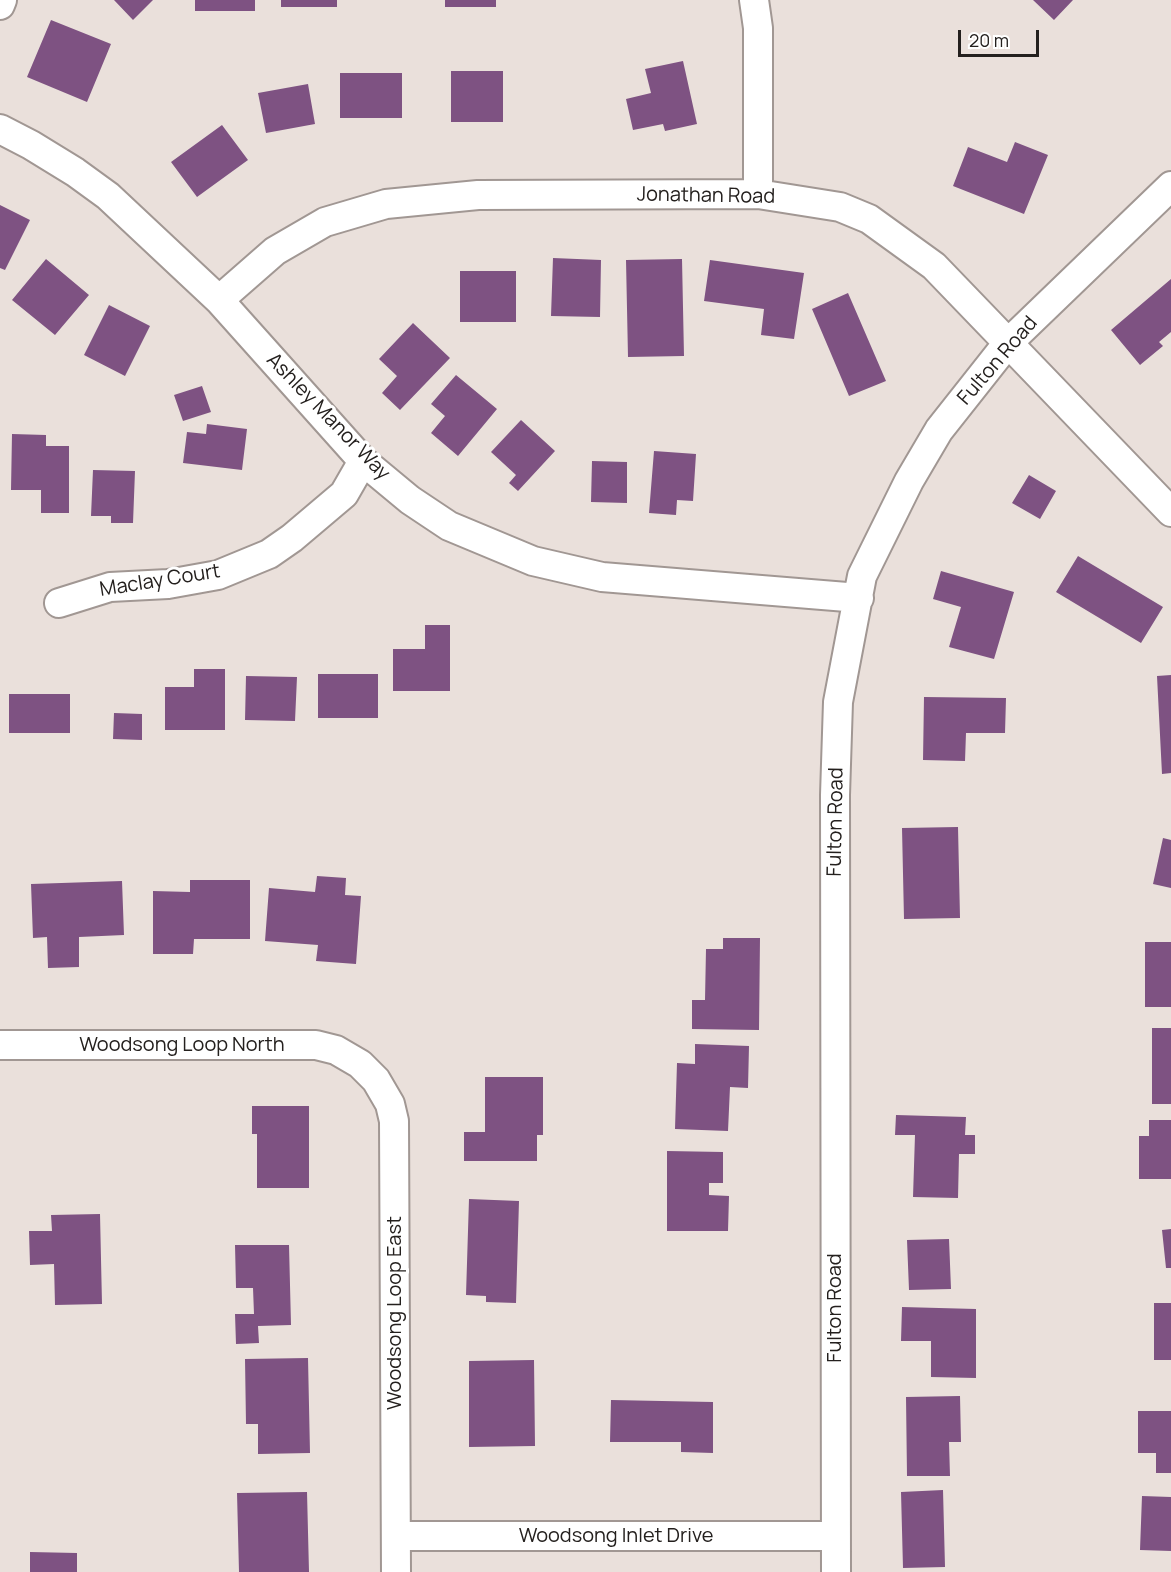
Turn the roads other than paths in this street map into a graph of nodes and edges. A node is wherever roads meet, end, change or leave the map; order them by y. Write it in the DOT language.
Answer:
graph roads {
  1 [pos="2,0"];
  2 [pos="754,0"];
  3 [pos="0,4"];
  4 [pos="0,129"];
  5 [pos="758,194"];
  6 [pos="1167,197"];
  7 [pos="219,300"];
  8 [pos="1007,344"];
  9 [pos="363,461"];
  10 [pos="1171,512"];
  11 [pos="859,598"];
  12 [pos="59,603"];
  13 [pos="0,1045"];
  14 [pos="360,1064"];
  15 [pos="396,1536"];
  16 [pos="836,1536"];
  17 [pos="396,1572"];
  18 [pos="836,1572"];
  1 -- 3 [label="street"];
  2 -- 5 [label="street"];
  4 -- 7 [label="street, Ashley Manor Way"];
  5 -- 7 [label="street, Jonathan Road"];
  5 -- 8 [label="street, Jonathan Road"];
  6 -- 8 [label="street, Fulton Road"];
  7 -- 9 [label="street, Ashley Manor Way"];
  8 -- 10 [label="street, Jonathan Road"];
  8 -- 11 [label="street, Fulton Road"];
  9 -- 11 [label="street, Ashley Manor Way"];
  9 -- 12 [label="street, Maclay Court"];
  11 -- 16 [label="street, Fulton Road"];
  13 -- 14 [label="street, Woodsong Loop North"];
  14 -- 15 [label="street, Woodsong Loop East"];
  15 -- 16 [label="street, Woodsong Inlet Drive"];
  15 -- 17 [label="street, Woodsong Loop East"];
  16 -- 18 [label="street, Fulton Road"];
}
